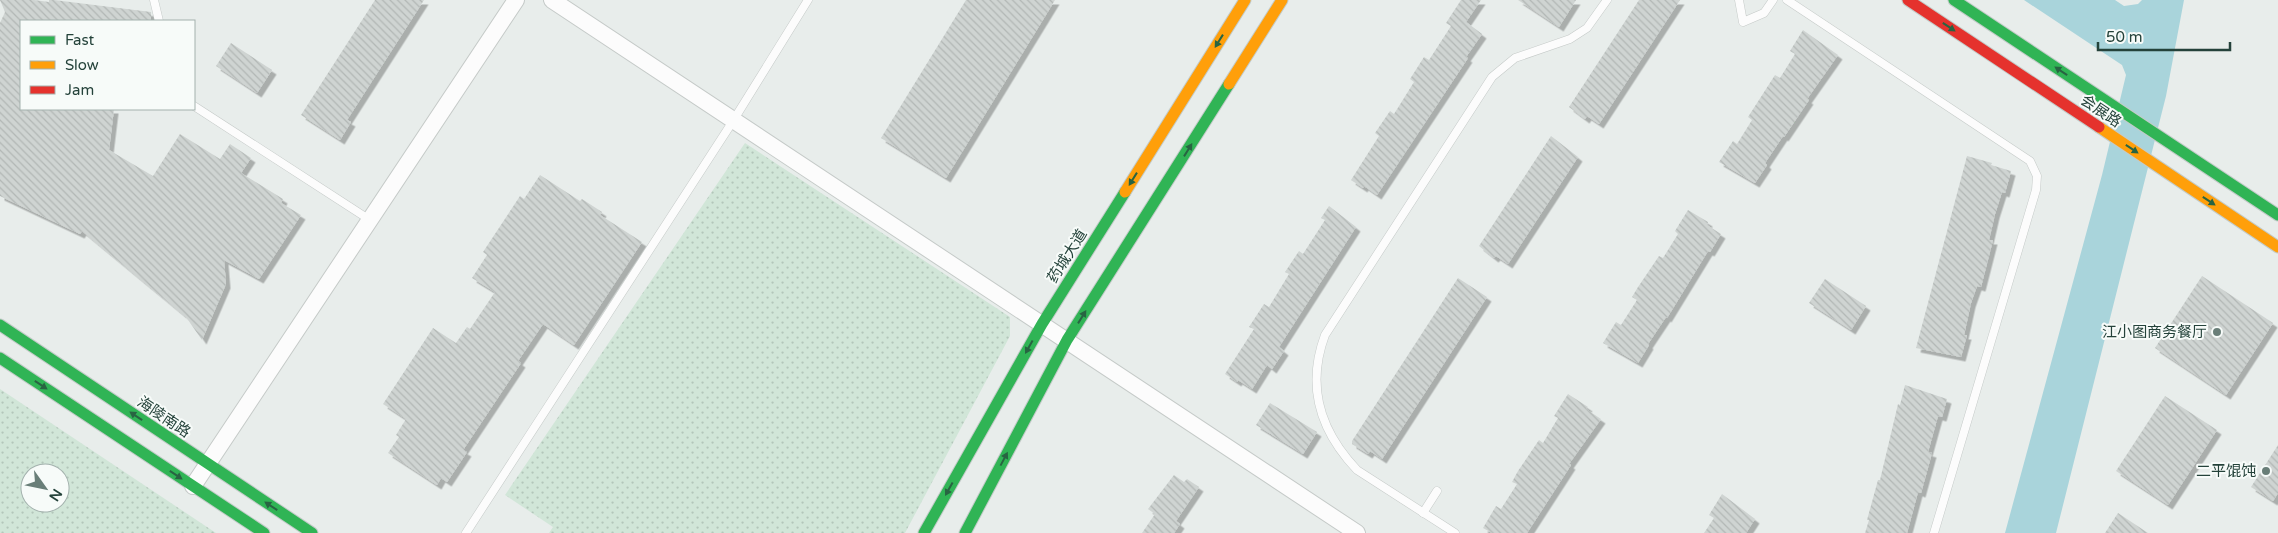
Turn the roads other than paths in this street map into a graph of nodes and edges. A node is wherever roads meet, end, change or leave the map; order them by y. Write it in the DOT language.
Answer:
graph roads {
  1 [pos="154,0"];
  2 [pos="516,0"];
  3 [pos="552,0"];
  4 [pos="808,0"];
  5 [pos="1245,0"];
  6 [pos="1282,0"];
  7 [pos="1607,0"];
  8 [pos="1739,0"];
  9 [pos="1773,0"];
  10 [pos="1787,0"];
  11 [pos="1908,0"];
  12 [pos="1954,0"];
  13 [pos="159,20"];
  14 [pos="195,107"];
  15 [pos="733,121"];
  16 [pos="2278,215"];
  17 [pos="370,220"];
  18 [pos="2278,247"];
  19 [pos="1042,324"];
  20 [pos="0,325"];
  21 [pos="1067,340"];
  22 [pos="0,358"];
  23 [pos="208,464"];
  24 [pos="193,486"];
  25 [pos="1437,491"];
  26 [pos="1424,513"];
  27 [pos="264,533"];
  28 [pos="312,533"];
  29 [pos="466,533"];
  30 [pos="924,533"];
  31 [pos="965,533"];
  32 [pos="1357,533"];
  33 [pos="1455,533"];
  34 [pos="1934,533"];
  1 -- 13 [label="lane"];
  2 -- 17 [label="street"];
  3 -- 15 [label="street"];
  4 -- 15 [label="lane"];
  5 -- 19 [label="main road, 药城大道, one-way"];
  21 -- 6 [label="main road, one-way"];
  7 -- 26 [label="lane"];
  8 -- 9 [label="lane"];
  10 -- 34 [label="lane"];
  11 -- 18 [label="main road, 会展路, one-way"];
  16 -- 12 [label="main road, 会展路, one-way"];
  14 -- 17 [label="lane"];
  15 -- 19 [label="street"];
  15 -- 29 [label="lane"];
  17 -- 23 [label="street"];
  19 -- 21 [label="street"];
  19 -- 30 [label="main road, 药城大道, one-way"];
  23 -- 20 [label="main road, 海陵南路, one-way"];
  31 -- 21 [label="main road, one-way"];
  21 -- 32 [label="street"];
  22 -- 24 [label="main road, one-way"];
  23 -- 24 [label="street"];
  28 -- 23 [label="main road, 海陵南路, one-way"];
  24 -- 27 [label="main road"];
  25 -- 26 [label="lane"];
  26 -- 33 [label="lane"];
}
